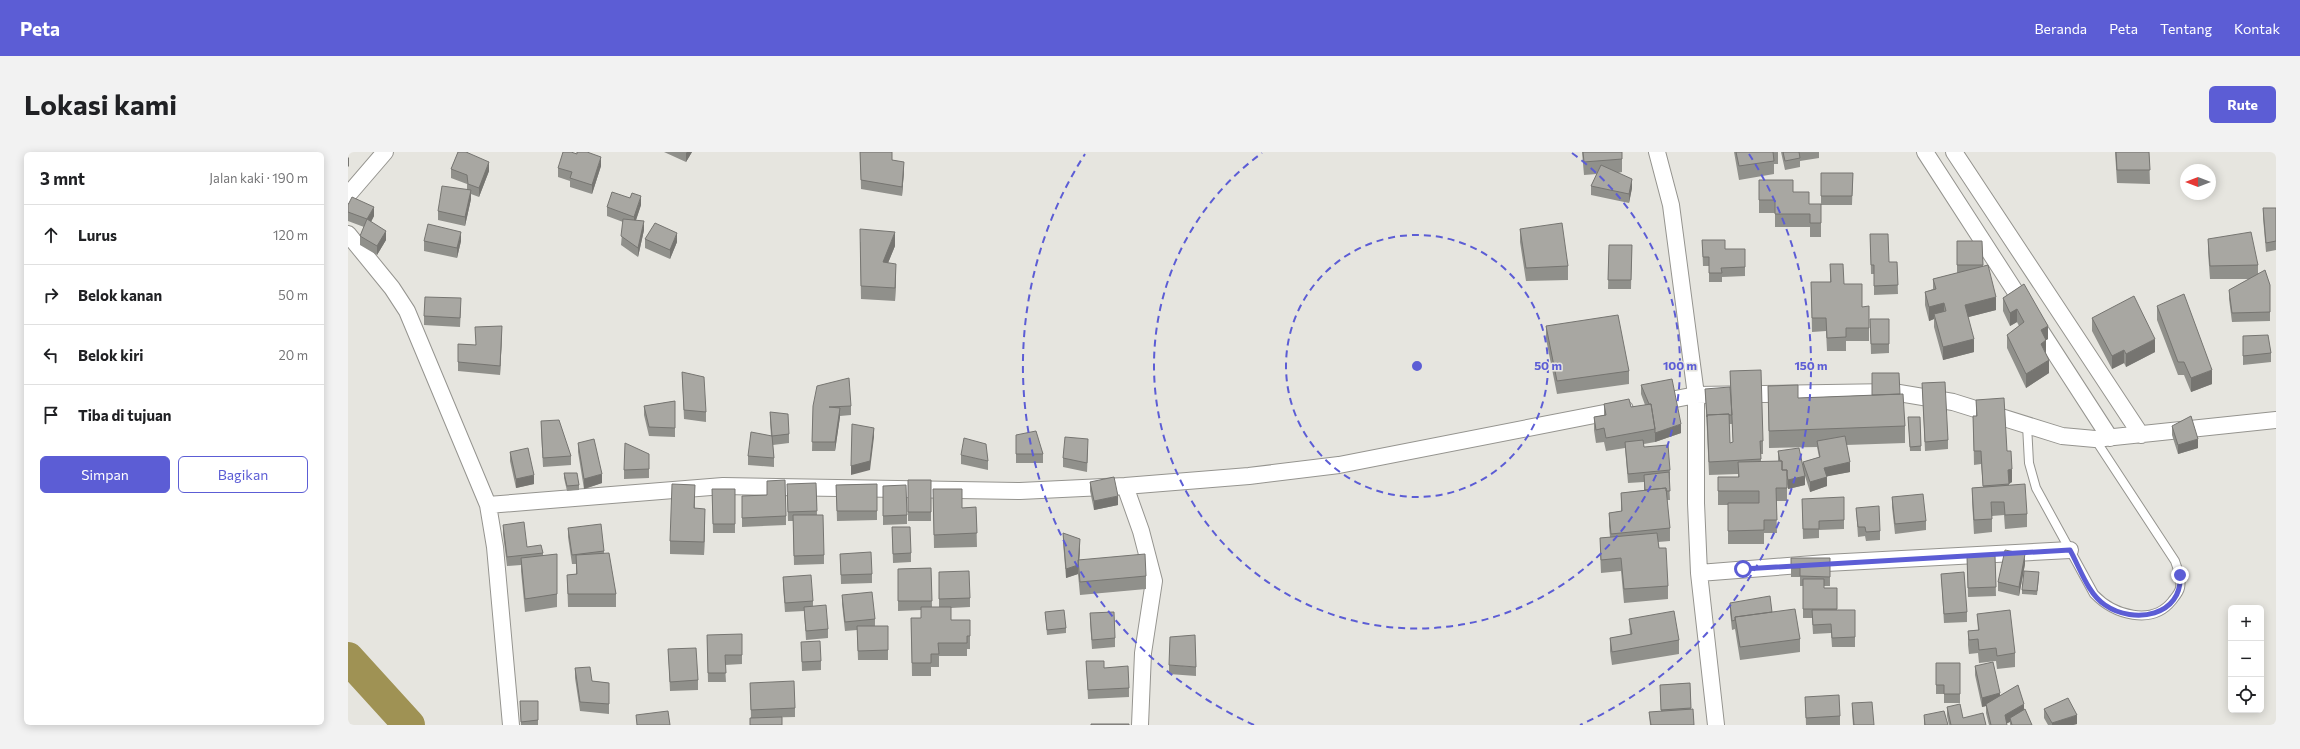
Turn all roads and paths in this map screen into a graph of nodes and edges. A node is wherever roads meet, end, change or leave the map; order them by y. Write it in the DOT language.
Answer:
graph roads {
  1 [pos="386,152"];
  2 [pos="1657,152"];
  3 [pos="1925,152"];
  4 [pos="1954,152"];
  5 [pos="348,195"];
  6 [pos="348,234"];
  7 [pos="1696,395"];
  8 [pos="2276,420"];
  9 [pos="2027,425"];
  10 [pos="2136,435"];
  11 [pos="2107,438"];
  12 [pos="1125,486"];
  13 [pos="488,505"];
  14 [pos="2070,550"];
  15 [pos="1699,573"];
  16 [pos="511,725"];
  17 [pos="1140,725"];
  18 [pos="1716,725"];
  1 -- 5 [label="street"];
  2 -- 7 [label="street"];
  3 -- 11 [label="street"];
  4 -- 10 [label="street"];
  6 -- 13 [label="street"];
  7 -- 9 [label="street"];
  7 -- 12 [label="street"];
  7 -- 15 [label="street"];
  8 -- 10 [label="street"];
  9 -- 11 [label="street"];
  9 -- 14 [label="lane"];
  10 -- 11 [label="street"];
  11 -- 14 [label="lane"];
  12 -- 13 [label="street"];
  12 -- 17 [label="street"];
  13 -- 16 [label="street"];
  14 -- 15 [label="street"];
  15 -- 18 [label="street"];
}
